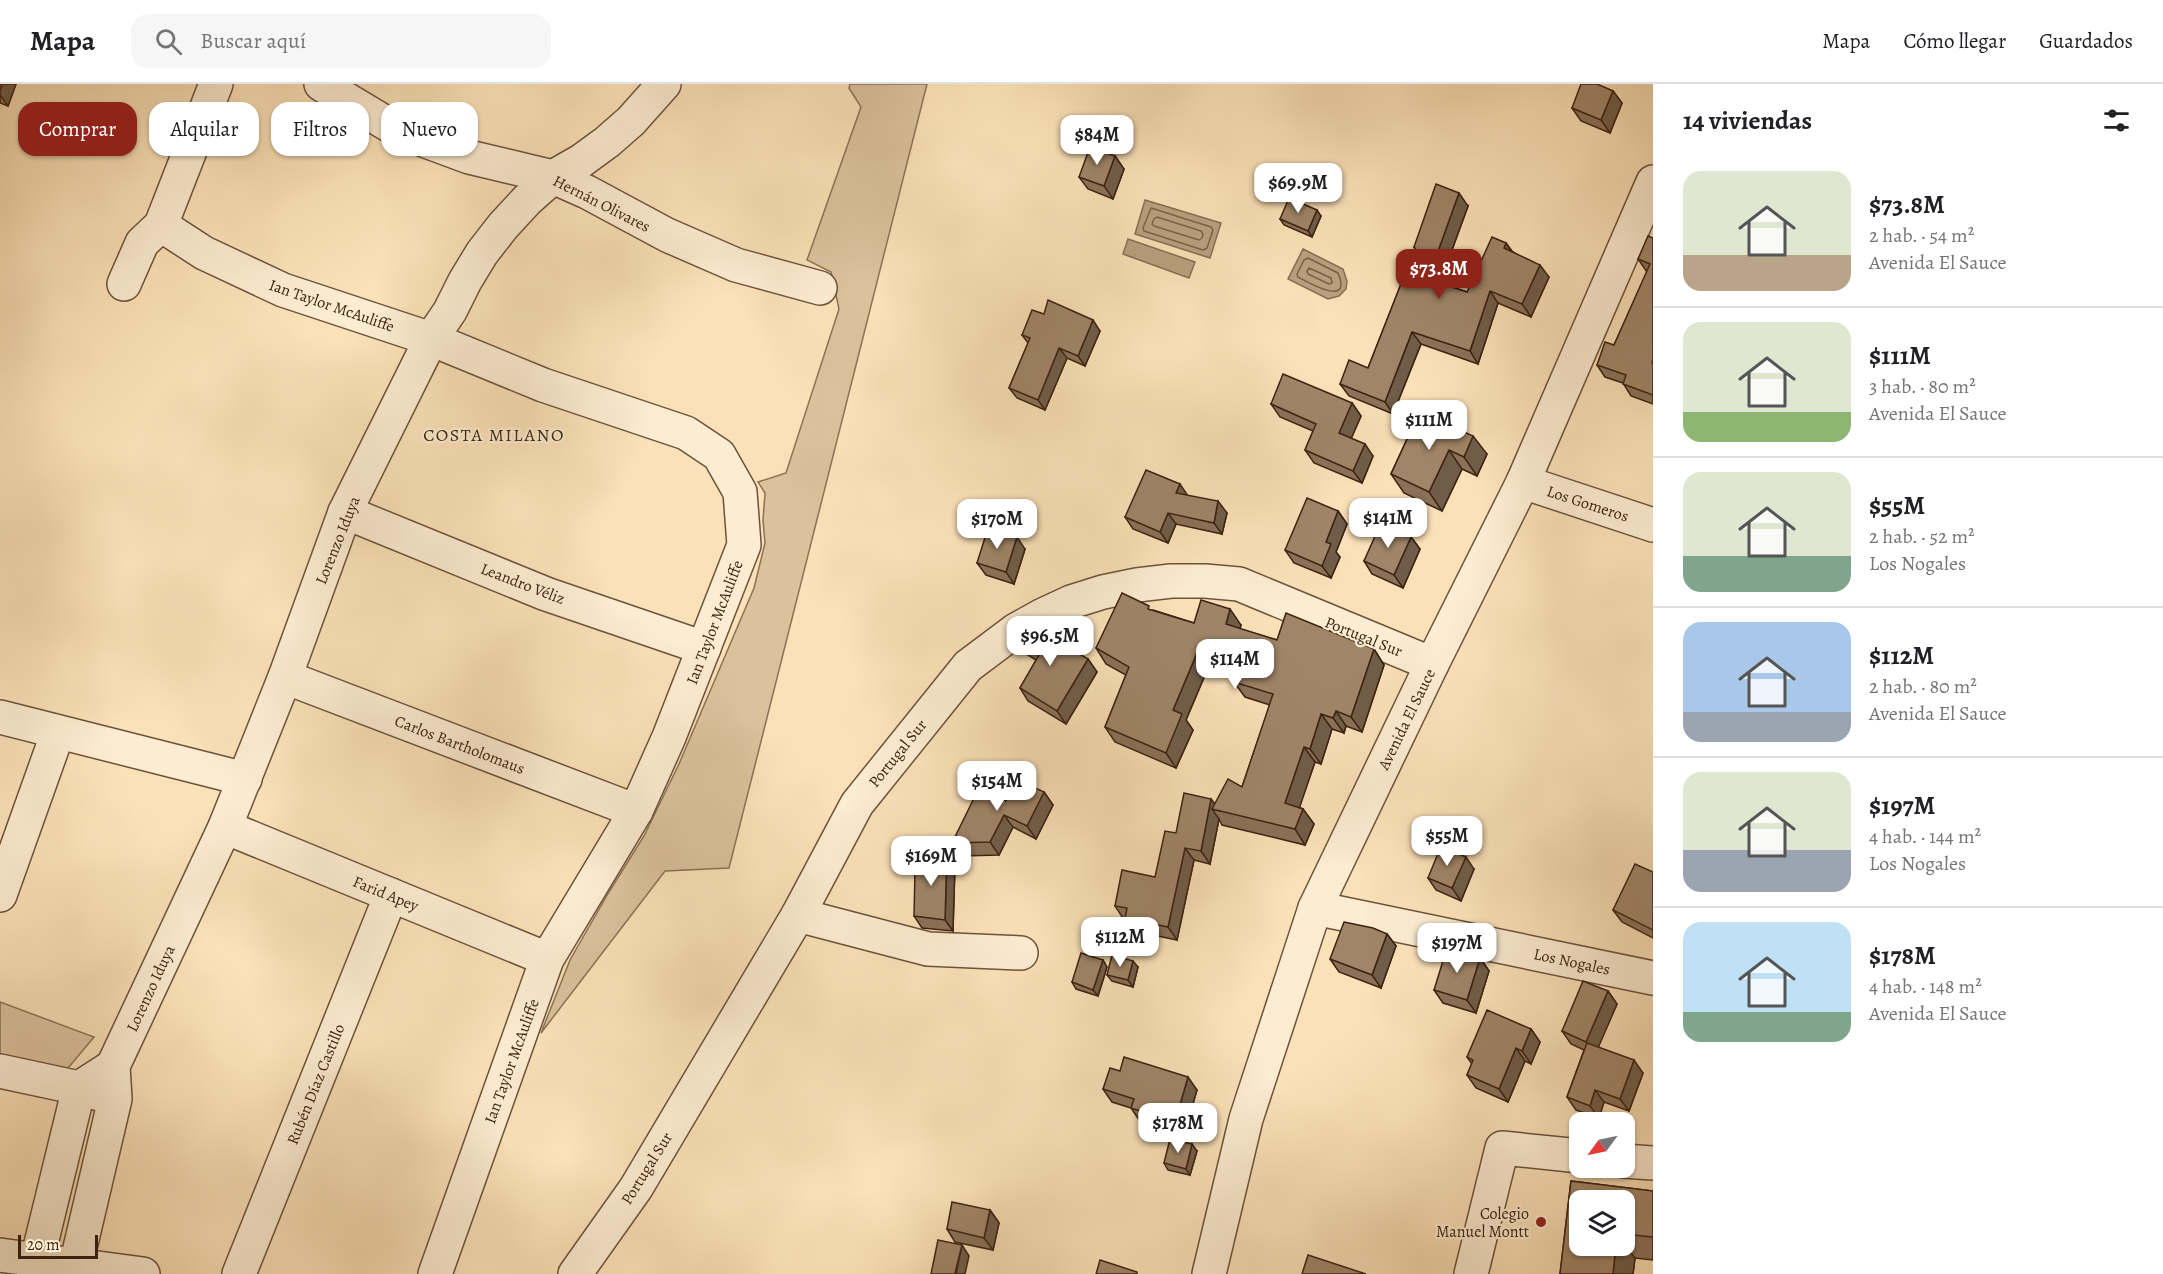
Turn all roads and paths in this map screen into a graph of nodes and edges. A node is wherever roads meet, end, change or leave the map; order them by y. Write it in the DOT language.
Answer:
graph roads {
  1 [pos="216,84"];
  2 [pos="321,84"];
  3 [pos="664,84"];
  4 [pos="553,177"];
  5 [pos="1653,182"];
  6 [pos="161,225"];
  7 [pos="123,284"];
  8 [pos="820,288"];
  9 [pos="431,339"];
  10 [pos="1523,482"];
  11 [pos="345,512"];
  12 [pos="1653,525"];
  13 [pos="704,648"];
  14 [pos="1432,664"];
  15 [pos="285,677"];
  16 [pos="0,717"];
  17 [pos="58,732"];
  18 [pos="245,779"];
  19 [pos="636,811"];
  20 [pos="225,827"];
  21 [pos="0,895"];
  22 [pos="391,895"];
  23 [pos="1315,908"];
  24 [pos="798,915"];
  25 [pos="1020,953"];
  26 [pos="547,959"];
  27 [pos="1653,978"];
  28 [pos="113,1066"];
  29 [pos="0,1071"];
  30 [pos="79,1088"];
  31 [pos="115,1099"];
  32 [pos="1569,1155"];
  33 [pos="1635,1162"];
  34 [pos="1653,1164"];
  35 [pos="0,1256"];
  36 [pos="37,1260"];
  37 [pos="76,1265"];
  38 [pos="141,1274"];
  39 [pos="239,1274"];
  40 [pos="435,1274"];
  41 [pos="575,1274"];
  42 [pos="1209,1274"];
  43 [pos="1471,1274"];
  1 -- 6 [label="street"];
  2 -- 4 [label="street, Hernán Olivares"];
  3 -- 4 [label="street, Lorenzo Iduya"];
  4 -- 8 [label="street, Hernán Olivares"];
  4 -- 9 [label="street, Lorenzo Iduya"];
  5 -- 10 [label="street, Avenida El Sauce"];
  6 -- 7 [label="street"];
  6 -- 9 [label="street, Ian Taylor McAuliffe"];
  9 -- 11 [label="street, Lorenzo Iduya"];
  9 -- 13 [label="street, Ian Taylor McAuliffe"];
  10 -- 12 [label="street, Los Gomeros"];
  10 -- 14 [label="street, Avenida El Sauce"];
  11 -- 13 [label="street, Leandro Véliz"];
  11 -- 15 [label="street, Lorenzo Iduya"];
  13 -- 19 [label="street, Ian Taylor McAuliffe"];
  14 -- 23 [label="street, Avenida El Sauce"];
  14 -- 24 [label="street, Portugal Sur"];
  15 -- 18 [label="street, Lorenzo Iduya"];
  15 -- 19 [label="street, Carlos Bartholomaus"];
  16 -- 17 [label="street"];
  17 -- 18 [label="street"];
  17 -- 21 [label="street"];
  18 -- 20 [label="street, Lorenzo Iduya"];
  19 -- 26 [label="street, Ian Taylor McAuliffe"];
  20 -- 22 [label="street, Farid Apey"];
  20 -- 28 [label="street, Lorenzo Iduya"];
  22 -- 26 [label="street, Farid Apey"];
  22 -- 39 [label="street, Rubén Díaz Castillo"];
  23 -- 27 [label="street, Los Nogales"];
  23 -- 42 [label="street, Avenida El Sauce"];
  24 -- 25 [label="street"];
  24 -- 41 [label="street, Portugal Sur"];
  26 -- 40 [label="street, Ian Taylor McAuliffe"];
  28 -- 30 [label="street"];
  28 -- 31 [label="street, Lorenzo Iduya"];
  29 -- 30 [label="street"];
  30 -- 31 [label="street"];
  30 -- 36 [label="street"];
  31 -- 37 [label="street, Lorenzo Iduya"];
  32 -- 43 [label="street"];
  33 -- 34 [label="street"];
  35 -- 36 [label="street"];
  36 -- 37 [label="street"];
  37 -- 38 [label="street"];
}
